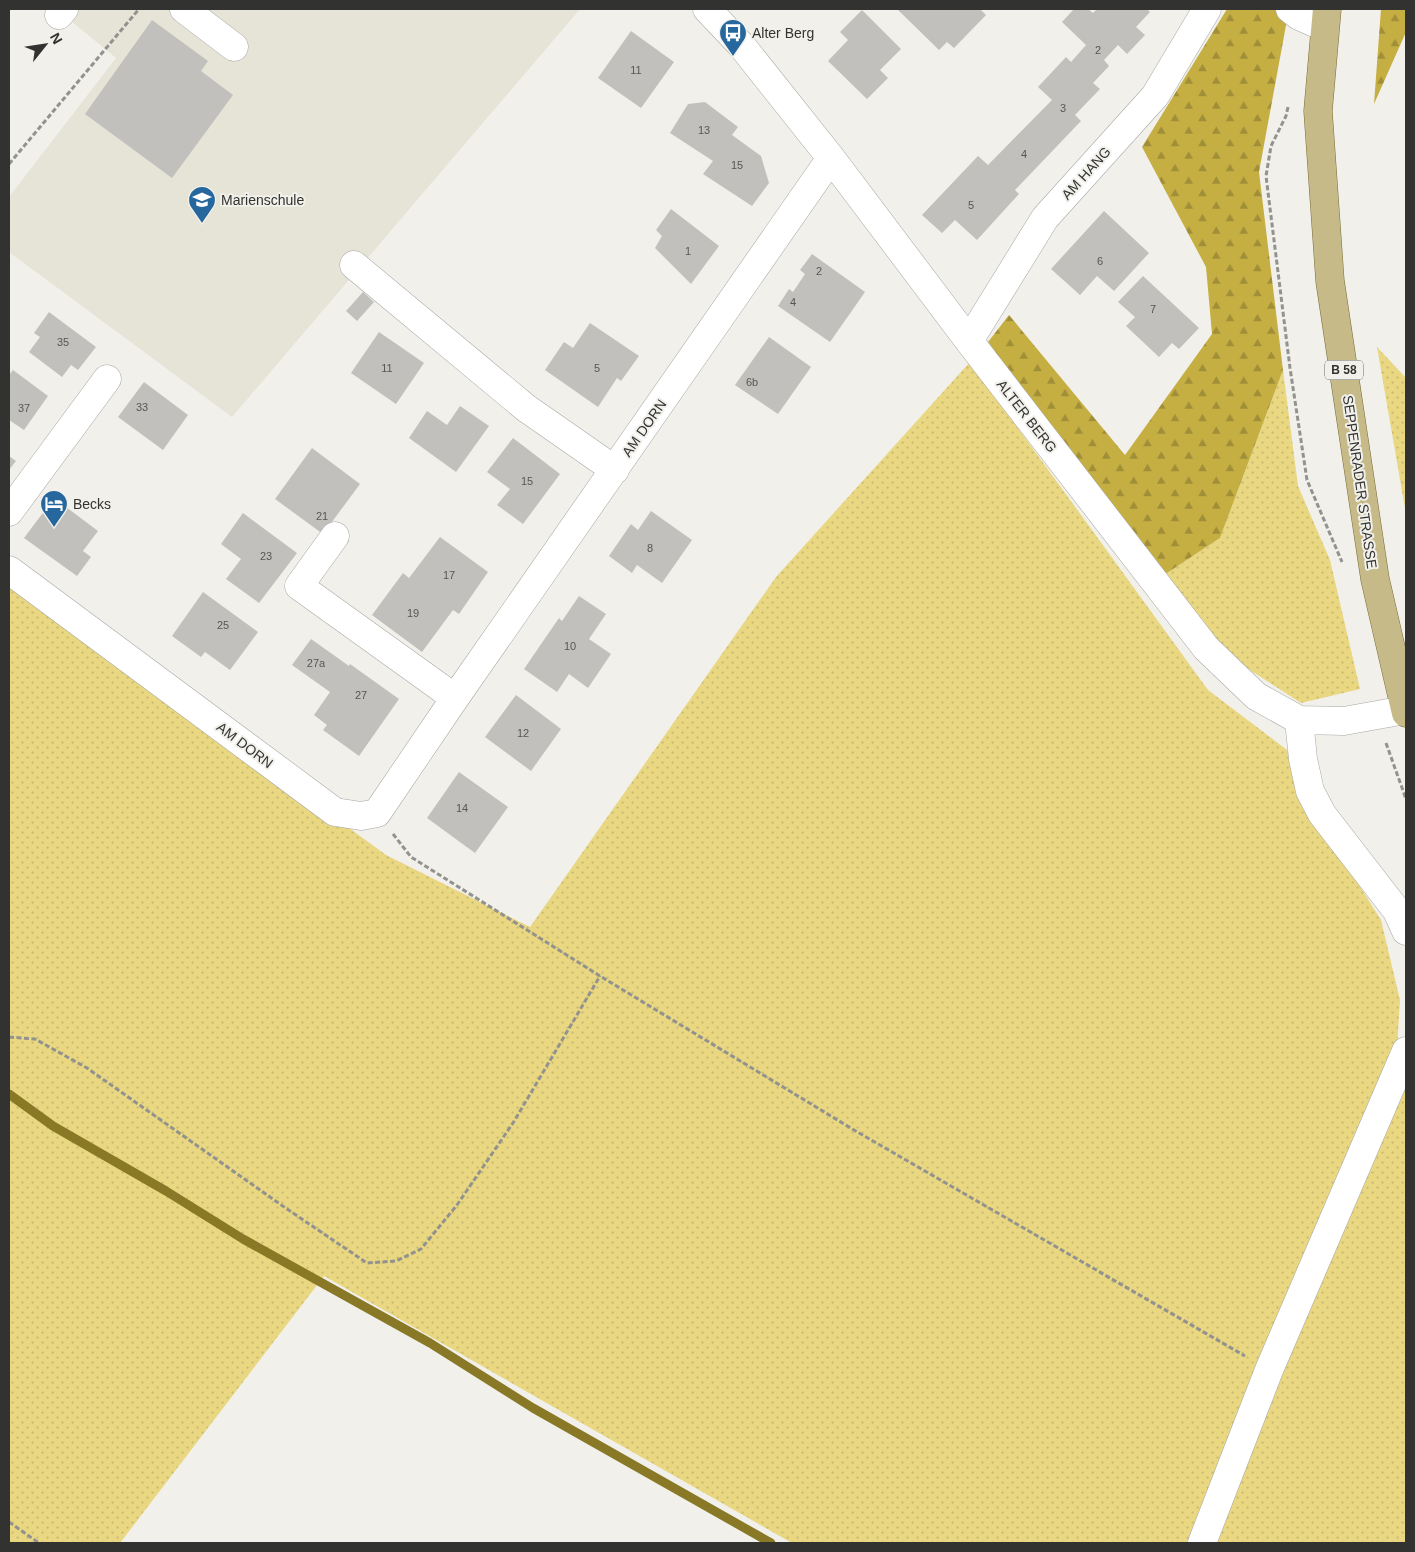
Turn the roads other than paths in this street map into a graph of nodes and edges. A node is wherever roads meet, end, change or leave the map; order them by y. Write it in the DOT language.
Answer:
graph roads {
  1 [pos="184,9"];
  2 [pos="707,9"];
  3 [pos="1207,9"];
  4 [pos="1294,12"];
  5 [pos="1325,18"];
  6 [pos="234,47"];
  7 [pos="831,158"];
  8 [pos="354,265"];
  9 [pos="970,341"];
  10 [pos="107,379"];
  11 [pos="615,470"];
  12 [pos="9,512"];
  13 [pos="335,536"];
  14 [pos="9,570"];
  15 [pos="455,698"];
  16 [pos="1406,712"];
  17 [pos="1299,720"];
  18 [pos="1406,932"];
  19 [pos="1406,1051"];
  20 [pos="1202,1543"];
  1 -- 6 [label="street"];
  2 -- 7 [label="street, ALTER BERG"];
  3 -- 9 [label="street, AM HANG"];
  4 -- 5 [label="street"];
  5 -- 16 [label="main road, SEPPENRADER STRASSE / B 58"];
  7 -- 9 [label="street, ALTER BERG"];
  7 -- 11 [label="street, AM DORN"];
  8 -- 11 [label="street"];
  9 -- 17 [label="street, ALTER BERG"];
  10 -- 12 [label="street"];
  11 -- 15 [label="street, AM DORN"];
  13 -- 15 [label="street"];
  14 -- 15 [label="street, AM DORN"];
  16 -- 17 [label="street, ALTER BERG"];
  17 -- 18 [label="street"];
  19 -- 20 [label="street"];
}
